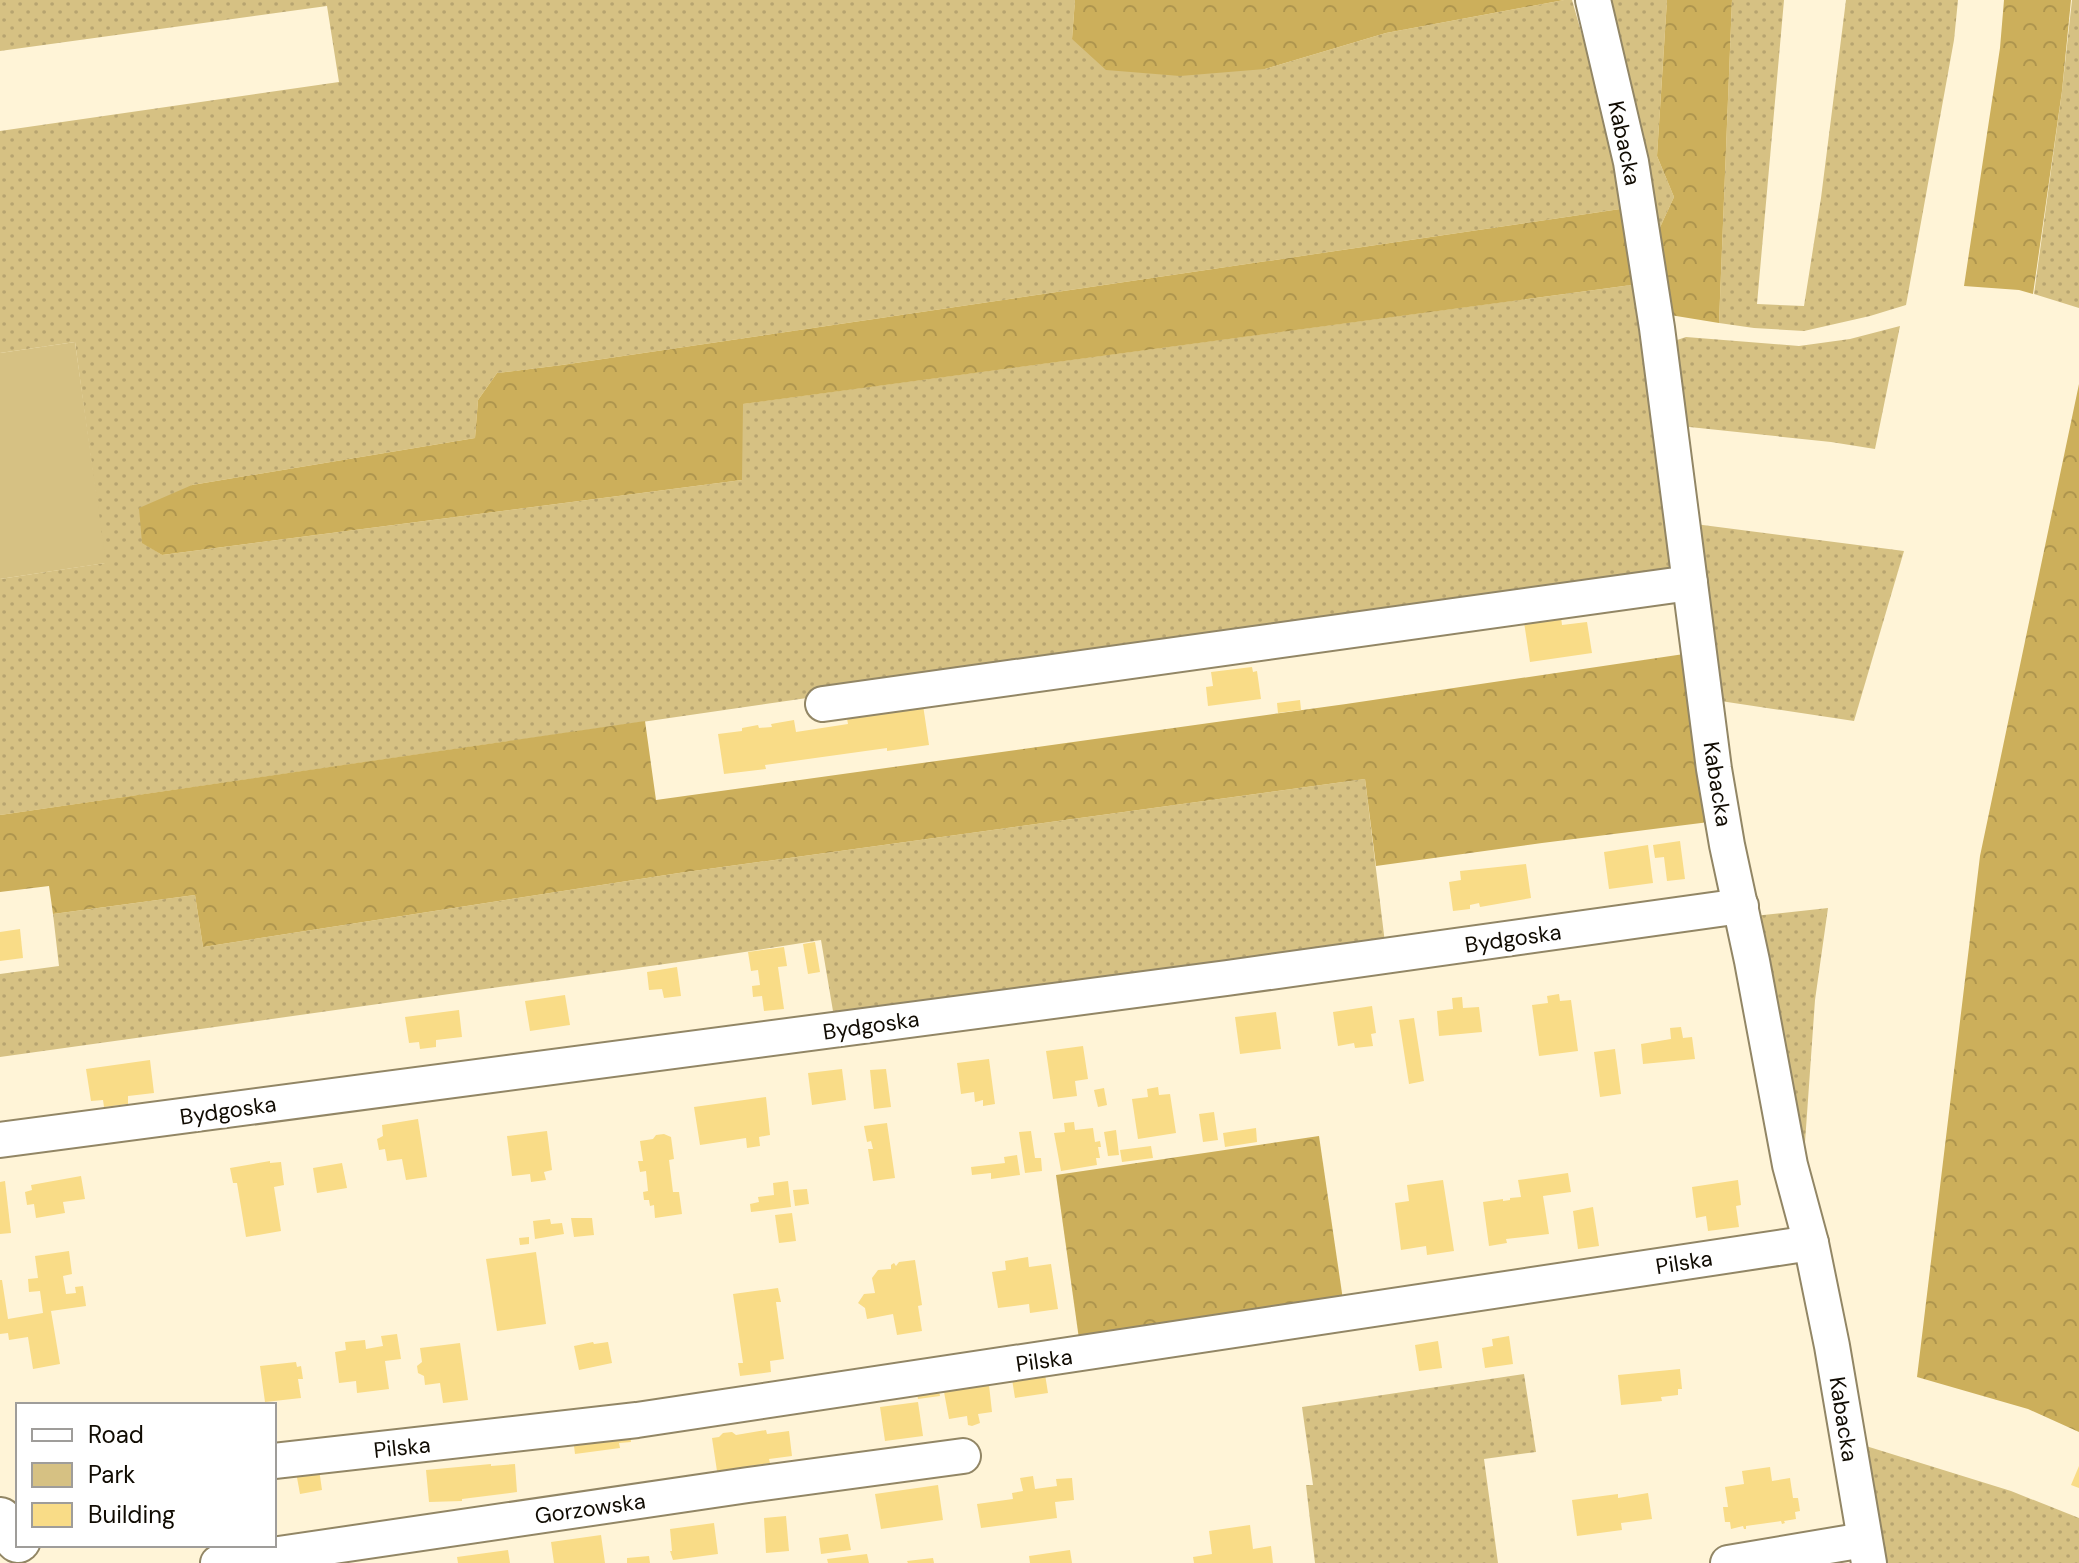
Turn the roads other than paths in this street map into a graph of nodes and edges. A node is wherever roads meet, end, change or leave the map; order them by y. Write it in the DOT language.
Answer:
graph roads {
  1 [pos="1593,0"];
  2 [pos="1690,583"];
  3 [pos="823,704"];
  4 [pos="1741,906"];
  5 [pos="0,1140"];
  6 [pos="1811,1243"];
  7 [pos="963,1456"];
  8 [pos="276,1461"];
  9 [pos="1866,1551"];
  10 [pos="218,1563"];
  11 [pos="1728,1563"];
  1 -- 2 [label="street, Kabacka"];
  2 -- 3 [label="street"];
  2 -- 4 [label="street, Kabacka"];
  4 -- 5 [label="street, Bydgoska"];
  4 -- 6 [label="street, Kabacka"];
  6 -- 8 [label="street, Pilska"];
  6 -- 9 [label="street, Kabacka"];
  7 -- 10 [label="street, Gorzowska"];
  9 -- 11 [label="street"];
}
